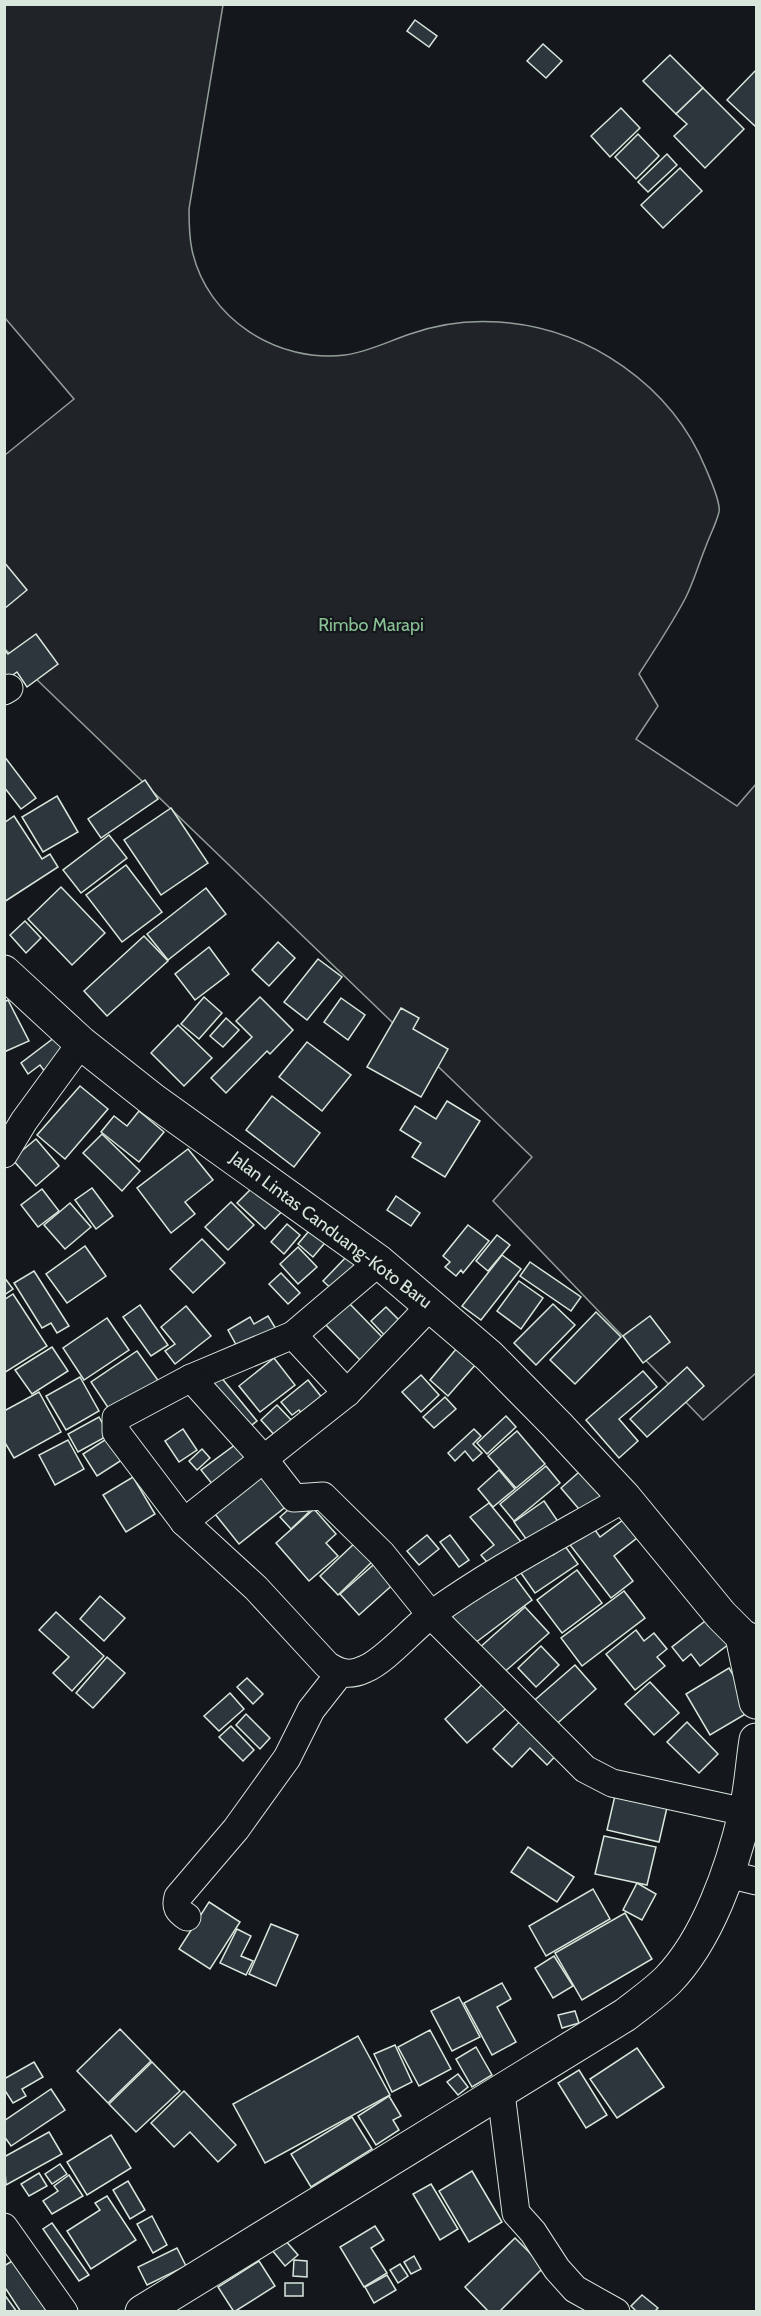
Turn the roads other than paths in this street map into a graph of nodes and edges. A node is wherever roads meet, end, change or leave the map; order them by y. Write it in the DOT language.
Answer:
graph roads {
  1 [pos="4,972"];
  2 [pos="81,1043"];
  3 [pos="4,1154"];
  4 [pos="379,1262"];
  5 [pos="431,1305"];
  6 [pos="293,1335"];
  7 [pos="191,1378"];
  8 [pos="347,1393"];
  9 [pos="263,1458"];
  10 [pos="625,1498"];
  11 [pos="184,1522"];
  12 [pos="431,1615"];
  13 [pos="749,1640"];
  14 [pos="340,1673"];
  15 [pos="756,1702"];
  16 [pos="756,1740"];
  17 [pos="745,1812"];
  18 [pos="742,1878"];
  19 [pos="187,1917"];
  20 [pos="501,2092"];
  21 [pos="4,2227"];
  22 [pos="64,2312"];
  23 [pos="142,2312"];
  24 [pos="616,2312"];
  1 -- 2 [label="main road, Jalan Lintas Canduang-Koto Baru"];
  2 -- 3 [label="street"];
  2 -- 4 [label="main road, Jalan Lintas Canduang-Koto Baru"];
  4 -- 5 [label="main road, Jalan Lintas Canduang-Koto Baru"];
  4 -- 6 [label="street"];
  5 -- 8 [label="street"];
  5 -- 10 [label="main road, Jalan Lintas Canduang-Koto Baru"];
  6 -- 7 [label="street"];
  6 -- 8 [label="street"];
  7 -- 9 [label="street"];
  7 -- 11 [label="street"];
  8 -- 9 [label="street"];
  9 -- 11 [label="street"];
  9 -- 12 [label="street"];
  10 -- 12 [label="street"];
  10 -- 13 [label="main road, Jalan Lintas Canduang-Koto Baru"];
  11 -- 14 [label="street"];
  12 -- 14 [label="street"];
  12 -- 17 [label="street"];
  13 -- 15 [label="main road"];
  14 -- 19 [label="street"];
  16 -- 17 [label="main road"];
  17 -- 18 [label="main road"];
  18 -- 20 [label="main road"];
  20 -- 23 [label="main road"];
  20 -- 24 [label="street"];
  21 -- 22 [label="street"];
}
